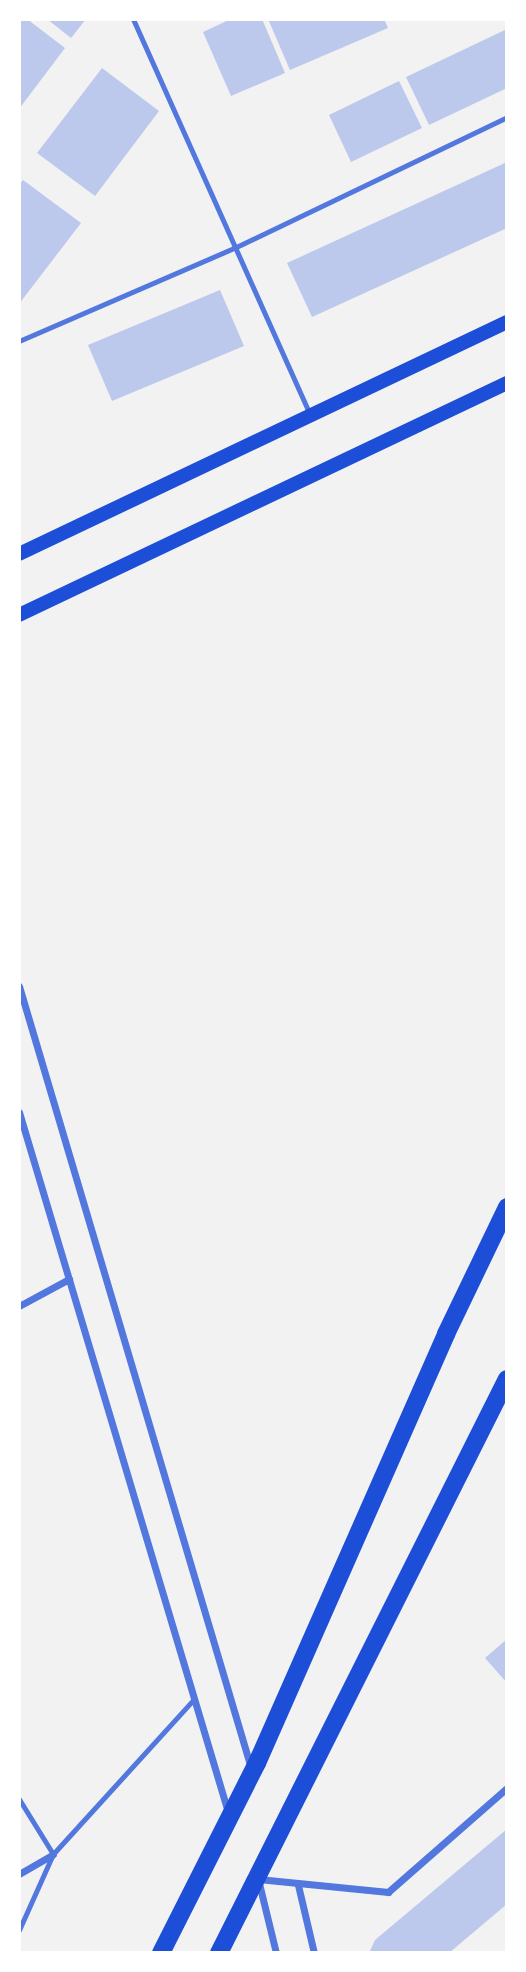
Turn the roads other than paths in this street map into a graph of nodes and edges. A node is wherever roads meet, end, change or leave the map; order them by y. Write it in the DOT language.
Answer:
graph roads {
  1 [pos="133,19"];
  2 [pos="507,117"];
  3 [pos="234,248"];
  4 [pos="507,322"];
  5 [pos="19,341"];
  6 [pos="507,383"];
  7 [pos="311,415"];
  8 [pos="19,554"];
  9 [pos="19,615"];
  10 [pos="19,986"];
  11 [pos="19,1112"];
  12 [pos="507,1207"];
  13 [pos="69,1279"];
  14 [pos="19,1306"];
  15 [pos="507,1379"];
  16 [pos="194,1699"];
  17 [pos="252,1772"];
  18 [pos="507,1788"];
  19 [pos="19,1799"];
  20 [pos="229,1817"];
  21 [pos="52,1854"];
  22 [pos="19,1874"];
  23 [pos="258,1879"];
  24 [pos="298,1885"];
  25 [pos="19,1930"];
  26 [pos="161,1953"];
  27 [pos="219,1953"];
  28 [pos="276,1953"];
  29 [pos="314,1953"];
  1 -- 3 [label="lane"];
  2 -- 3 [label="lane"];
  3 -- 5 [label="lane"];
  3 -- 7 [label="lane"];
  4 -- 7 [label="main road"];
  6 -- 9 [label="main road"];
  7 -- 8 [label="main road"];
  10 -- 17 [label="street"];
  11 -- 13 [label="street"];
  12 -- 17 [label="main road"];
  13 -- 14 [label="street"];
  13 -- 16 [label="street"];
  15 -- 23 [label="main road"];
  16 -- 20 [label="street"];
  16 -- 21 [label="lane"];
  17 -- 20 [label="main road"];
  18 -- 24 [label="street"];
  19 -- 21 [label="lane"];
  20 -- 26 [label="main road"];
  21 -- 22 [label="street"];
  21 -- 25 [label="lane"];
  23 -- 24 [label="street"];
  23 -- 27 [label="main road"];
  23 -- 28 [label="street"];
  24 -- 29 [label="street"];
}
